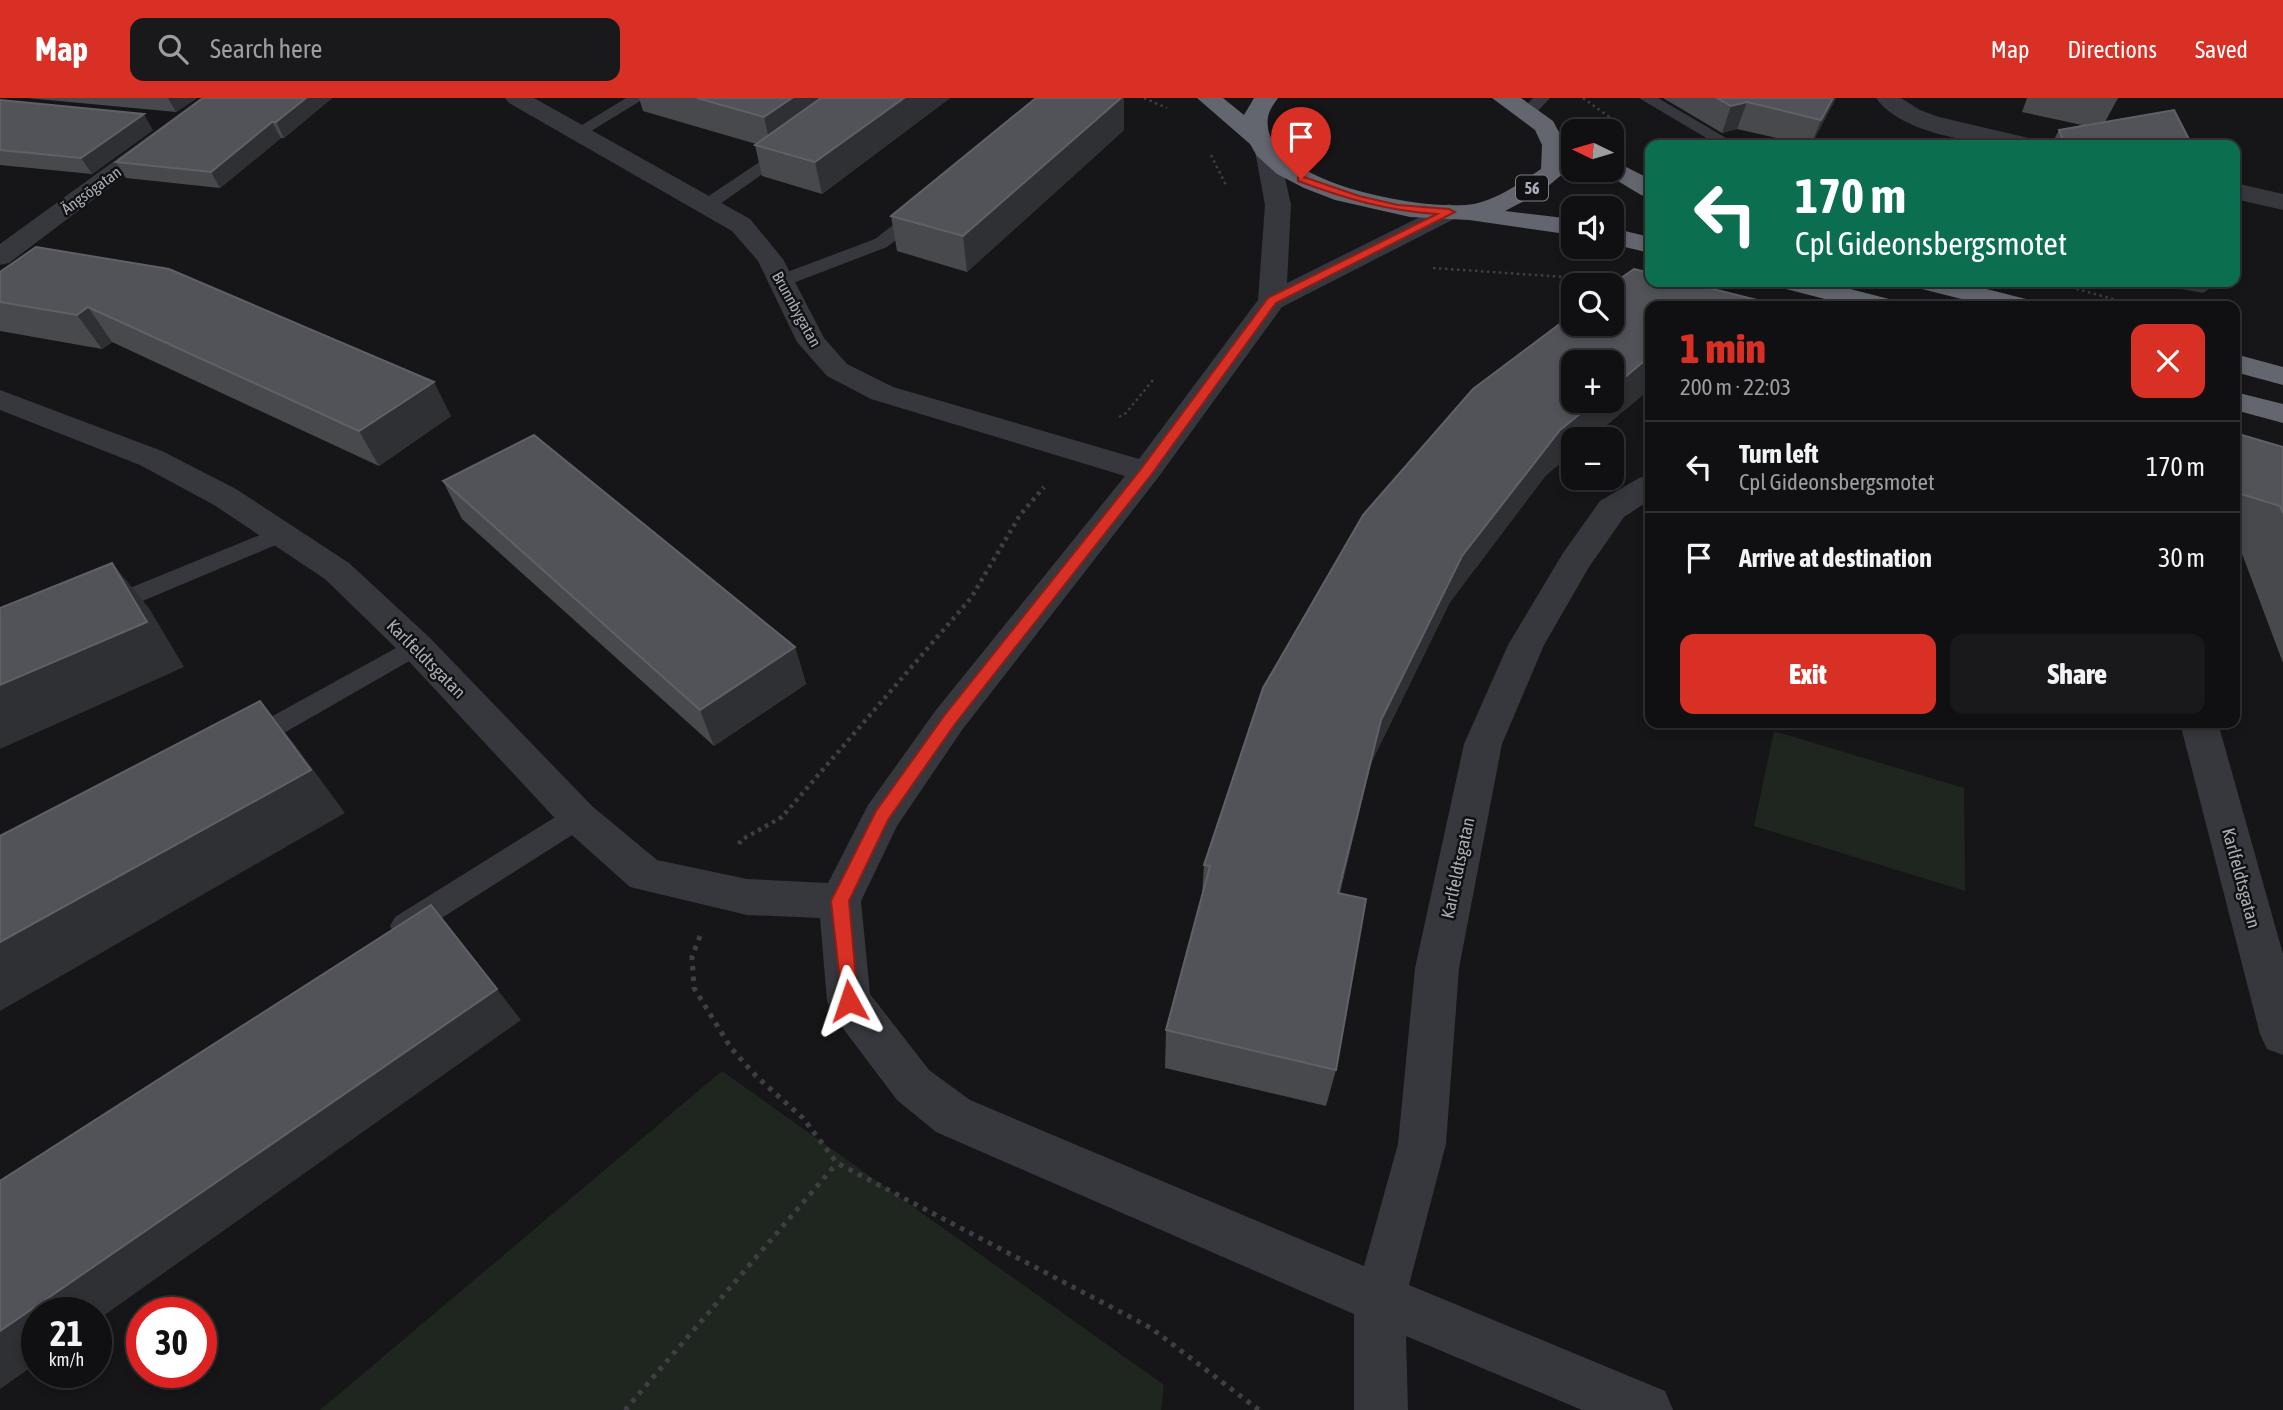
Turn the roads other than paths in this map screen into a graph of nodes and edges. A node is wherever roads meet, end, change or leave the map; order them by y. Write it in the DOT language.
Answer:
graph roads {
  1 [pos="216,98"];
  2 [pos="517,98"];
  3 [pos="637,98"];
  4 [pos="1209,98"];
  5 [pos="1266,98"];
  6 [pos="1504,98"];
  7 [pos="1647,98"];
  8 [pos="1888,98"];
  9 [pos="1535,108"];
  10 [pos="143,119"];
  11 [pos="182,123"];
  12 [pos="1561,131"];
  13 [pos="577,133"];
  14 [pos="804,136"];
  15 [pos="1721,140"];
  16 [pos="2005,140"];
  17 [pos="1263,145"];
  18 [pos="1624,174"];
  19 [pos="1645,187"];
  20 [pos="2240,192"];
  21 [pos="933,202"];
  22 [pos="2283,202"];
  23 [pos="706,205"];
  24 [pos="1456,212"];
  25 [pos="1561,225"];
  26 [pos="1624,239"];
  27 [pos="1645,244"];
  28 [pos="0,257"];
  29 [pos="781,281"];
  30 [pos="1811,287"];
  31 [pos="1947,287"];
  32 [pos="1272,300"];
  33 [pos="1864,301"];
  34 [pos="2002,301"];
  35 [pos="2240,364"];
  36 [pos="2283,376"];
  37 [pos="0,398"];
  38 [pos="2240,402"];
  39 [pos="2283,414"];
  40 [pos="1146,472"];
  41 [pos="1645,488"];
  42 [pos="282,534"];
  43 [pos="90,614"];
  44 [pos="416,646"];
  45 [pos="2200,728"];
  46 [pos="227,753"];
  47 [pos="578,817"];
  48 [pos="840,901"];
  49 [pos="382,940"];
  50 [pos="2283,1034"];
  51 [pos="1380,1300"];
  52 [pos="1381,1410"];
  53 [pos="1646,1410"];
  1 -- 11 [label="street, Ängsögatan"];
  2 -- 13 [label="street, Brunnbygatan"];
  3 -- 13 [label="lane"];
  4 -- 17 [label="highway, 56"];
  5 -- 17 [label="highway"];
  6 -- 9 [label="highway"];
  7 -- 15 [label="lane"];
  8 -- 16 [label="street"];
  9 -- 12 [label="highway"];
  9 -- 24 [label="highway, 56"];
  10 -- 11 [label="street"];
  11 -- 28 [label="street, Ängsögatan"];
  13 -- 23 [label="street, Brunnbygatan"];
  14 -- 23 [label="lane"];
  17 -- 24 [label="highway, 56"];
  17 -- 32 [label="street"];
  18 -- 19 [label="highway"];
  20 -- 22 [label="street"];
  21 -- 29 [label="lane"];
  23 -- 29 [label="street, Brunnbygatan"];
  24 -- 25 [label="highway, 56"];
  24 -- 32 [label="street"];
  26 -- 27 [label="highway"];
  29 -- 40 [label="street, Brunnbygatan"];
  30 -- 33 [label="highway"];
  31 -- 34 [label="highway"];
  32 -- 40 [label="street"];
  35 -- 36 [label="highway"];
  37 -- 42 [label="street, Karlfeldtsgatan"];
  38 -- 39 [label="highway"];
  40 -- 48 [label="street"];
  41 -- 51 [label="street, Karlfeldtsgatan"];
  42 -- 43 [label="lane"];
  42 -- 44 [label="street, Karlfeldtsgatan"];
  44 -- 46 [label="lane"];
  44 -- 47 [label="street, Karlfeldtsgatan"];
  45 -- 50 [label="street, Karlfeldtsgatan"];
  47 -- 48 [label="street, Karlfeldtsgatan"];
  47 -- 49 [label="lane"];
  48 -- 51 [label="street"];
  51 -- 52 [label="street, Karlfeldtsgatan"];
  51 -- 53 [label="street"];
}
